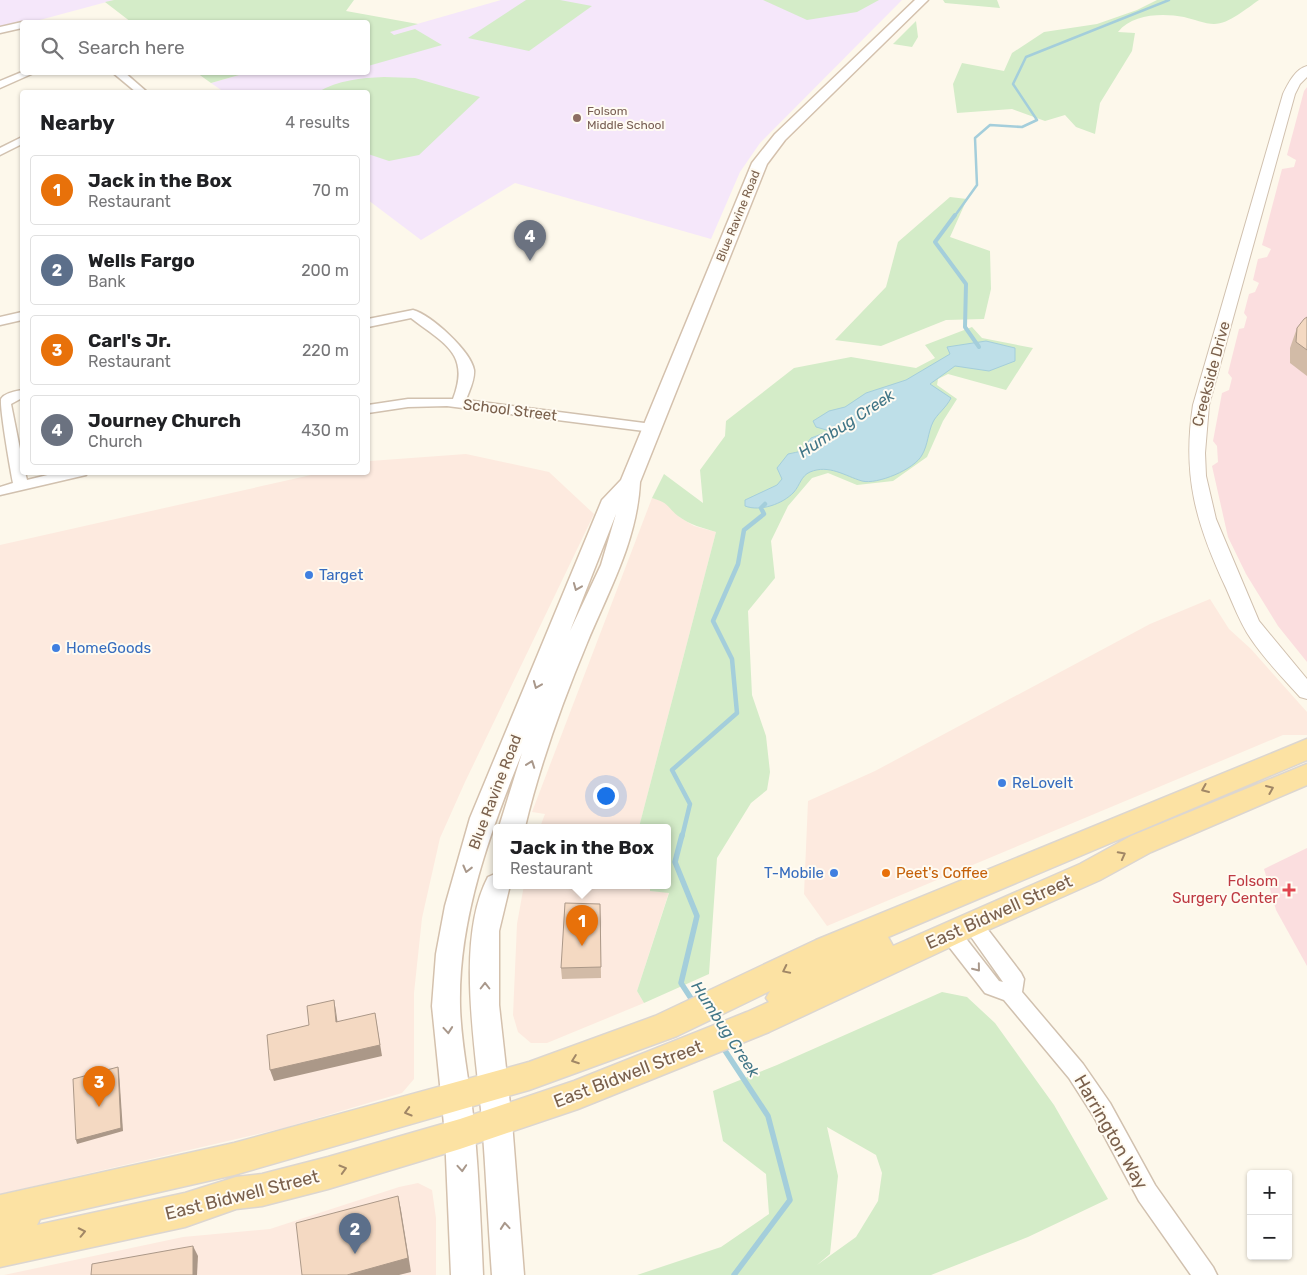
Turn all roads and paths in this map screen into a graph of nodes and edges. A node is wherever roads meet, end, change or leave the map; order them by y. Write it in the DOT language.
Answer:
graph roads {
  1 [pos="922,0"];
  2 [pos="20,25"];
  3 [pos="0,30"];
  4 [pos="1307,70"];
  5 [pos="24,75"];
  6 [pos="121,75"];
  7 [pos="0,85"];
  8 [pos="140,90"];
  9 [pos="20,141"];
  10 [pos="0,152"];
  11 [pos="20,316"];
  12 [pos="0,320"];
  13 [pos="370,323"];
  14 [pos="20,395"];
  15 [pos="458,403"];
  16 [pos="370,408"];
  17 [pos="652,428"];
  18 [pos="68,475"];
  19 [pos="630,482"];
  20 [pos="21,486"];
  21 [pos="0,490"];
  22 [pos="603,523"];
  23 [pos="602,582"];
  24 [pos="1307,692"];
  25 [pos="1307,748"];
  26 [pos="504,766"];
  27 [pos="1307,774"];
  28 [pos="503,824"];
  29 [pos="513,824"];
  30 [pos="1106,831"];
  31 [pos="496,889"];
  32 [pos="940,902"];
  33 [pos="961,928"];
  34 [pos="749,1025"];
  35 [pos="493,1086"];
  36 [pos="455,1097"];
  37 [pos="498,1122"];
  38 [pos="460,1134"];
  39 [pos="224,1161"];
  40 [pos="14,1209"];
  41 [pos="0,1232"];
  42 [pos="52,1239"];
  43 [pos="0,1250"];
  44 [pos="467,1275"];
  45 [pos="508,1275"];
  46 [pos="1205,1275"];
  1 -- 17 [label="main road, Blue Ravine Road"];
  2 -- 3 [label="street"];
  4 -- 24 [label="street, Creekside Drive"];
  5 -- 7 [label="street"];
  6 -- 8 [label="street"];
  9 -- 10 [label="street"];
  11 -- 12 [label="street"];
  13 -- 15 [label="street"];
  14 -- 20 [label="street"];
  15 -- 16 [label="street, School Street"];
  15 -- 17 [label="street, School Street"];
  17 -- 19 [label="main road, Blue Ravine Road"];
  18 -- 20 [label="street"];
  19 -- 22 [label="main road, Blue Ravine Road"];
  19 -- 23 [label="main road, Blue Ravine Road"];
  20 -- 21 [label="street"];
  22 -- 23 [label="main road"];
  22 -- 26 [label="main road, Blue Ravine Road, one-way"];
  29 -- 23 [label="main road, Blue Ravine Road, one-way"];
  25 -- 30 [label="main road, East Bidwell Street, one-way"];
  26 -- 28 [label="main road"];
  26 -- 36 [label="main road, Blue Ravine Road, one-way"];
  33 -- 27 [label="main road, East Bidwell Street, one-way"];
  30 -- 32 [label="main road, East Bidwell Street"];
  30 -- 33 [label="main road"];
  35 -- 31 [label="main road, one-way"];
  32 -- 34 [label="main road"];
  32 -- 35 [label="main road, East Bidwell Street, one-way"];
  33 -- 34 [label="main road, East Bidwell Street"];
  33 -- 46 [label="street, Harrington Way"];
  34 -- 37 [label="main road, East Bidwell Street"];
  35 -- 36 [label="main road, East Bidwell Street"];
  35 -- 37 [label="main road"];
  36 -- 38 [label="main road, Blue Ravine Road"];
  36 -- 39 [label="main road, East Bidwell Street, one-way"];
  37 -- 38 [label="main road, East Bidwell Street"];
  45 -- 37 [label="main road, one-way"];
  42 -- 38 [label="main road, East Bidwell Street, one-way"];
  38 -- 44 [label="main road, Blue Ravine Road, one-way"];
  39 -- 40 [label="main road, East Bidwell Street"];
  39 -- 42 [label="main road"];
  40 -- 41 [label="main road"];
  42 -- 43 [label="main road, East Bidwell Street"];
}
